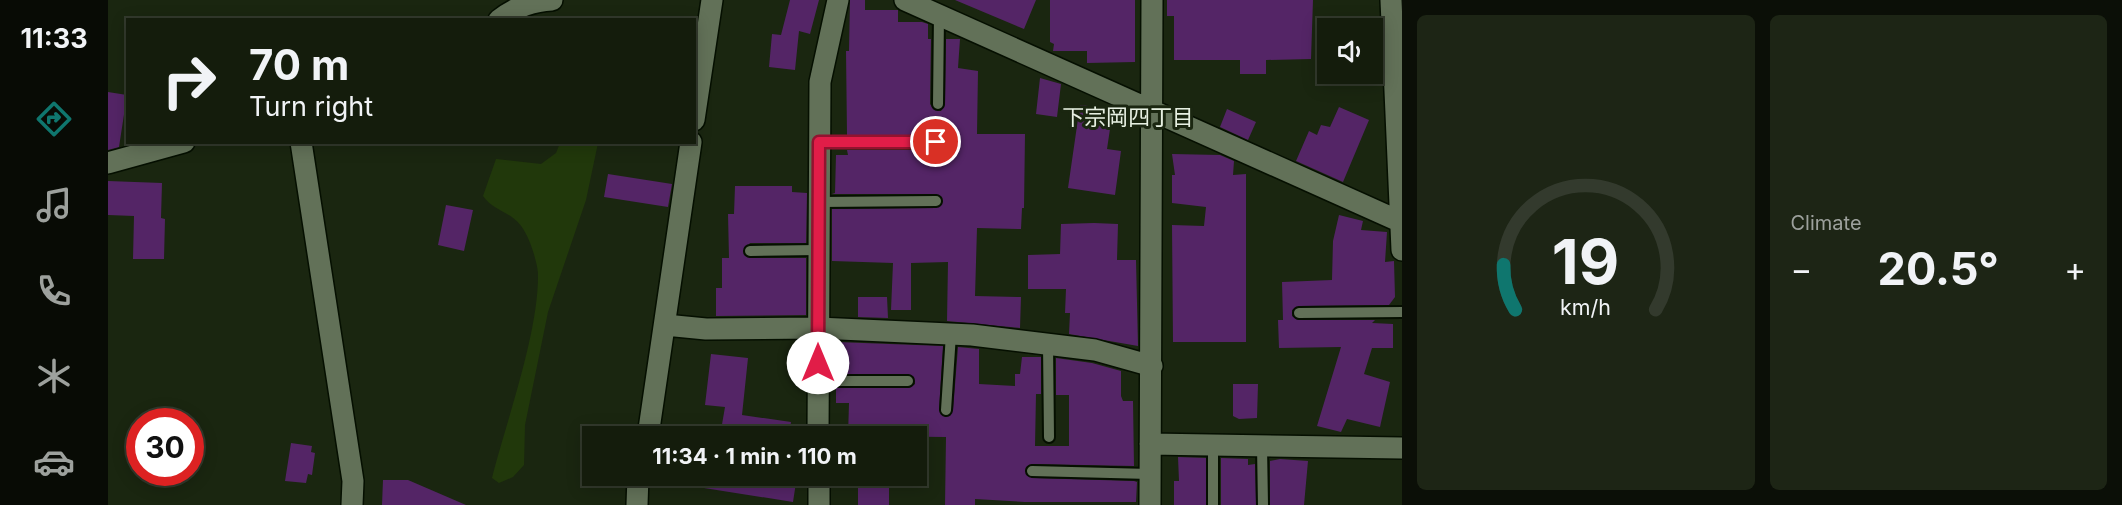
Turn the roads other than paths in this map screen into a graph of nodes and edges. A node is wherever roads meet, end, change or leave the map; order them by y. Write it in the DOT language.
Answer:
graph roads {
  1 [pos="552,0"];
  2 [pos="712,0"];
  3 [pos="838,0"];
  4 [pos="1152,0"];
  5 [pos="1391,0"];
  6 [pos="911,1"];
  7 [pos="939,15"];
  8 [pos="502,18"];
  9 [pos="938,104"];
  10 [pos="696,107"];
  11 [pos="1153,109"];
  12 [pos="819,142"];
  13 [pos="936,142"];
  14 [pos="177,144"];
  15 [pos="301,144"];
  16 [pos="691,144"];
  17 [pos="108,163"];
  18 [pos="1400,163"];
  19 [pos="936,201"];
  20 [pos="819,202"];
  21 [pos="1401,222"];
  22 [pos="818,250"];
  23 [pos="1402,250"];
  24 [pos="750,251"];
  25 [pos="1402,312"];
  26 [pos="1299,313"];
  27 [pos="665,325"];
  28 [pos="818,328"];
  29 [pos="951,334"];
  30 [pos="1048,344"];
  31 [pos="1152,366"];
  32 [pos="818,381"];
  33 [pos="908,381"];
  34 [pos="946,410"];
  35 [pos="650,426"];
  36 [pos="818,426"];
  37 [pos="1049,437"];
  38 [pos="1150,444"];
  39 [pos="1213,445"];
  40 [pos="1262,446"];
  41 [pos="1402,448"];
  42 [pos="1032,471"];
  43 [pos="1150,474"];
  44 [pos="638,486"];
  45 [pos="819,486"];
  46 [pos="352,505"];
  47 [pos="637,505"];
  48 [pos="819,505"];
  49 [pos="1150,505"];
  50 [pos="1213,505"];
  51 [pos="1263,505"];
  1 -- 8 [label="street"];
  2 -- 10 [label="street"];
  3 -- 12 [label="street"];
  4 -- 11 [label="street"];
  5 -- 18 [label="street"];
  6 -- 7 [label="street"];
  7 -- 9 [label="lane"];
  7 -- 11 [label="street"];
  11 -- 21 [label="street"];
  11 -- 31 [label="street"];
  12 -- 13 [label="lane"];
  12 -- 20 [label="street"];
  14 -- 17 [label="street"];
  15 -- 46 [label="street"];
  16 -- 27 [label="street"];
  18 -- 21 [label="street"];
  19 -- 20 [label="lane"];
  20 -- 22 [label="street"];
  21 -- 23 [label="street"];
  22 -- 24 [label="lane"];
  22 -- 28 [label="street"];
  25 -- 26 [label="lane"];
  27 -- 28 [label="street"];
  27 -- 35 [label="street"];
  28 -- 29 [label="street"];
  28 -- 32 [label="street"];
  29 -- 30 [label="street"];
  29 -- 34 [label="lane"];
  30 -- 31 [label="street"];
  30 -- 37 [label="lane"];
  31 -- 38 [label="street"];
  32 -- 33 [label="lane"];
  32 -- 36 [label="street"];
  38 -- 39 [label="street"];
  38 -- 43 [label="street"];
  39 -- 40 [label="street"];
  39 -- 50 [label="lane"];
  40 -- 41 [label="street"];
  40 -- 51 [label="lane"];
  42 -- 43 [label="lane"];
  43 -- 49 [label="street"];
  44 -- 47 [label="street"];
  45 -- 48 [label="street"];
}
